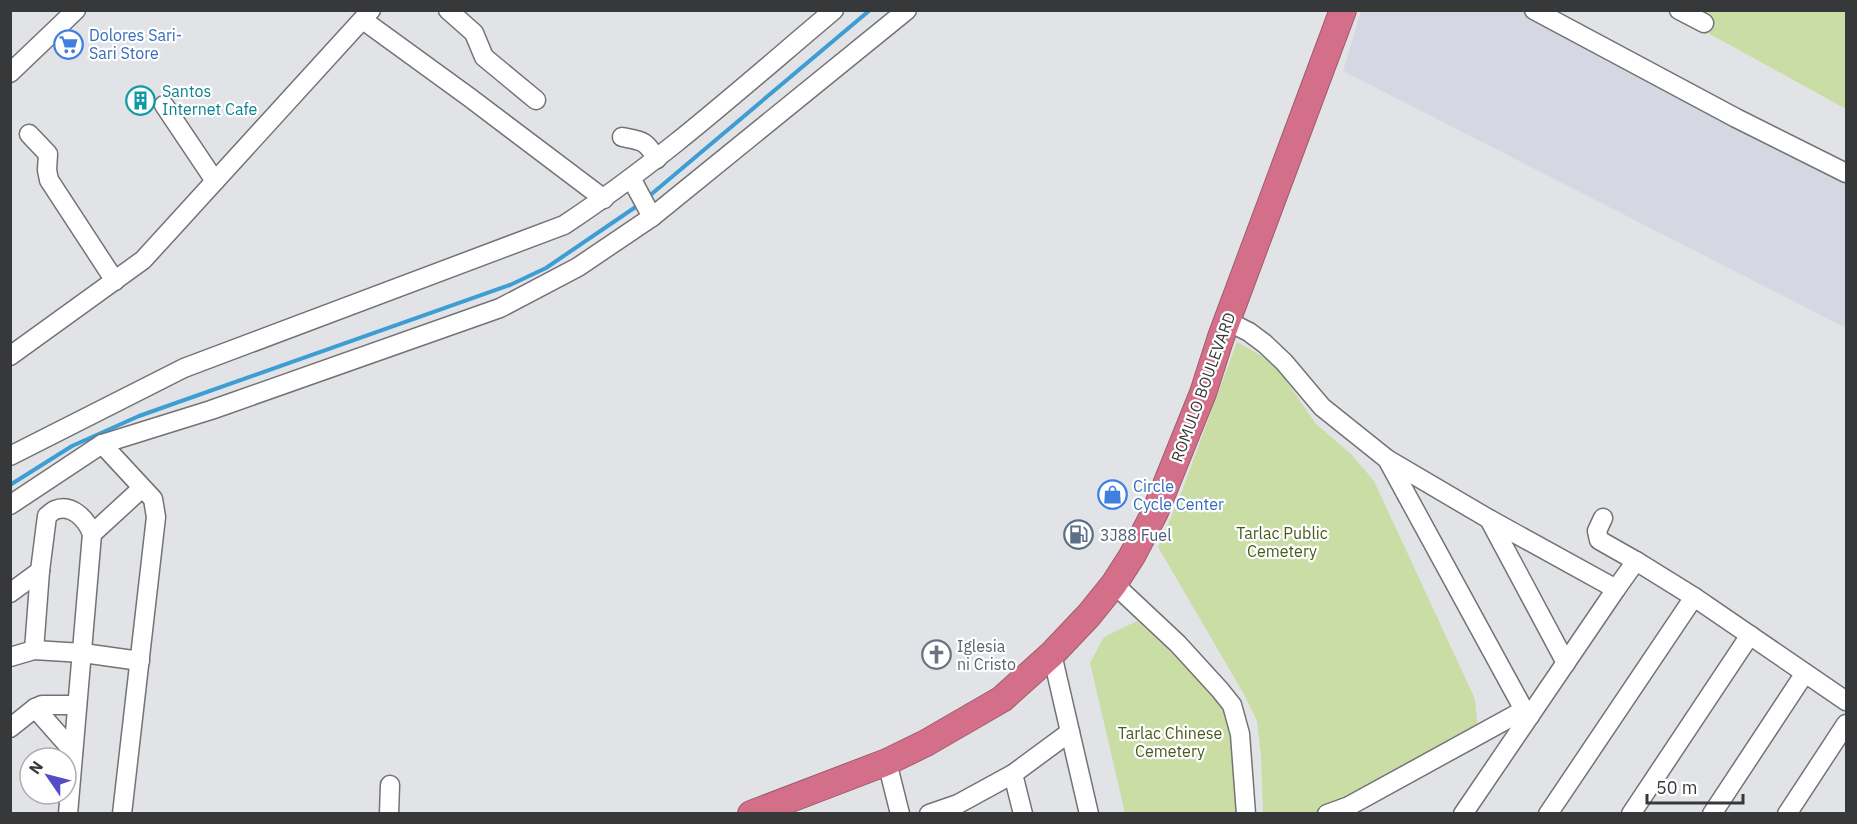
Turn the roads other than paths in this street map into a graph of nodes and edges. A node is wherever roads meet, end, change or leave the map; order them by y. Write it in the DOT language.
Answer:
graph roads {
  1 [pos="76,10"];
  2 [pos="448,10"];
  3 [pos="834,10"];
  4 [pos="907,10"];
  5 [pos="1343,10"];
  6 [pos="1534,10"];
  7 [pos="1679,10"];
  8 [pos="367,15"];
  9 [pos="1704,23"];
  10 [pos="10,73"];
  11 [pos="536,100"];
  12 [pos="164,105"];
  13 [pos="29,134"];
  14 [pos="622,137"];
  15 [pos="657,159"];
  16 [pos="1846,173"];
  17 [pos="631,178"];
  18 [pos="215,181"];
  19 [pos="604,199"];
  20 [pos="652,217"];
  21 [pos="115,281"];
  22 [pos="1227,321"];
  23 [pos="10,356"];
  24 [pos="102,444"];
  25 [pos="10,456"];
  26 [pos="1388,459"];
  27 [pos="142,488"];
  28 [pos="10,505"];
  29 [pos="1603,518"];
  30 [pos="1489,519"];
  31 [pos="93,534"];
  32 [pos="1636,561"];
  33 [pos="40,571"];
  34 [pos="1114,584"];
  35 [pos="1616,590"];
  36 [pos="10,593"];
  37 [pos="1694,597"];
  38 [pos="1750,635"];
  39 [pos="34,650"];
  40 [pos="83,653"];
  41 [pos="1052,654"];
  42 [pos="10,657"];
  43 [pos="140,661"];
  44 [pos="1566,663"];
  45 [pos="1805,673"];
  46 [pos="1846,701"];
  47 [pos="77,705"];
  48 [pos="35,708"];
  49 [pos="1527,713"];
  50 [pos="1846,724"];
  51 [pos="10,728"];
  52 [pos="1070,732"];
  53 [pos="69,746"];
  54 [pos="73,746"];
  55 [pos="887,762"];
  56 [pos="1013,774"];
  57 [pos="390,785"];
  58 [pos="959,809"];
  59 [pos="122,813"];
  60 [pos="388,813"];
  61 [pos="751,813"];
  62 [pos="900,813"];
  63 [pos="929,813"];
  64 [pos="1023,813"];
  65 [pos="1089,813"];
  66 [pos="1246,813"];
  67 [pos="1328,813"];
  68 [pos="1463,813"];
  69 [pos="1548,813"];
  70 [pos="1631,813"];
  71 [pos="1712,813"];
  72 [pos="1787,813"];
  1 -- 10 [label="street"];
  2 -- 11 [label="street"];
  3 -- 15 [label="street"];
  4 -- 20 [label="street"];
  5 -- 22 [label="highway, ROMULO BOULEVARD"];
  6 -- 16 [label="street"];
  7 -- 9 [label="street"];
  8 -- 18 [label="street"];
  8 -- 19 [label="street"];
  12 -- 18 [label="street"];
  13 -- 21 [label="street"];
  14 -- 15 [label="street"];
  15 -- 17 [label="street"];
  17 -- 19 [label="street"];
  17 -- 20 [label="street"];
  18 -- 21 [label="street"];
  19 -- 25 [label="street"];
  20 -- 24 [label="street"];
  21 -- 23 [label="street"];
  22 -- 26 [label="street"];
  22 -- 34 [label="highway, ROMULO BOULEVARD"];
  24 -- 27 [label="street"];
  24 -- 28 [label="street"];
  26 -- 30 [label="street"];
  26 -- 49 [label="street"];
  27 -- 31 [label="street"];
  27 -- 43 [label="street"];
  29 -- 32 [label="street"];
  30 -- 35 [label="street"];
  30 -- 44 [label="street"];
  31 -- 33 [label="street"];
  31 -- 40 [label="street"];
  32 -- 35 [label="street"];
  32 -- 37 [label="street"];
  33 -- 36 [label="street"];
  33 -- 39 [label="street"];
  34 -- 41 [label="highway, ROMULO BOULEVARD"];
  34 -- 66 [label="street"];
  35 -- 44 [label="street"];
  37 -- 38 [label="street"];
  37 -- 69 [label="street"];
  38 -- 45 [label="street"];
  38 -- 70 [label="street"];
  39 -- 40 [label="street"];
  39 -- 42 [label="street"];
  40 -- 43 [label="street"];
  40 -- 47 [label="street"];
  41 -- 52 [label="street"];
  41 -- 55 [label="highway, ROMULO BOULEVARD"];
  43 -- 59 [label="street"];
  44 -- 49 [label="street"];
  45 -- 46 [label="street"];
  45 -- 71 [label="street"];
  47 -- 48 [label="street"];
  47 -- 54 [label="street"];
  48 -- 51 [label="street"];
  48 -- 53 [label="street"];
  49 -- 67 [label="street"];
  49 -- 68 [label="street"];
  50 -- 72 [label="street"];
  52 -- 56 [label="street"];
  52 -- 65 [label="street"];
  55 -- 61 [label="highway, ROMULO BOULEVARD"];
  55 -- 62 [label="street"];
  56 -- 58 [label="street"];
  56 -- 64 [label="street"];
  57 -- 60 [label="street"];
  58 -- 63 [label="street"];
}
